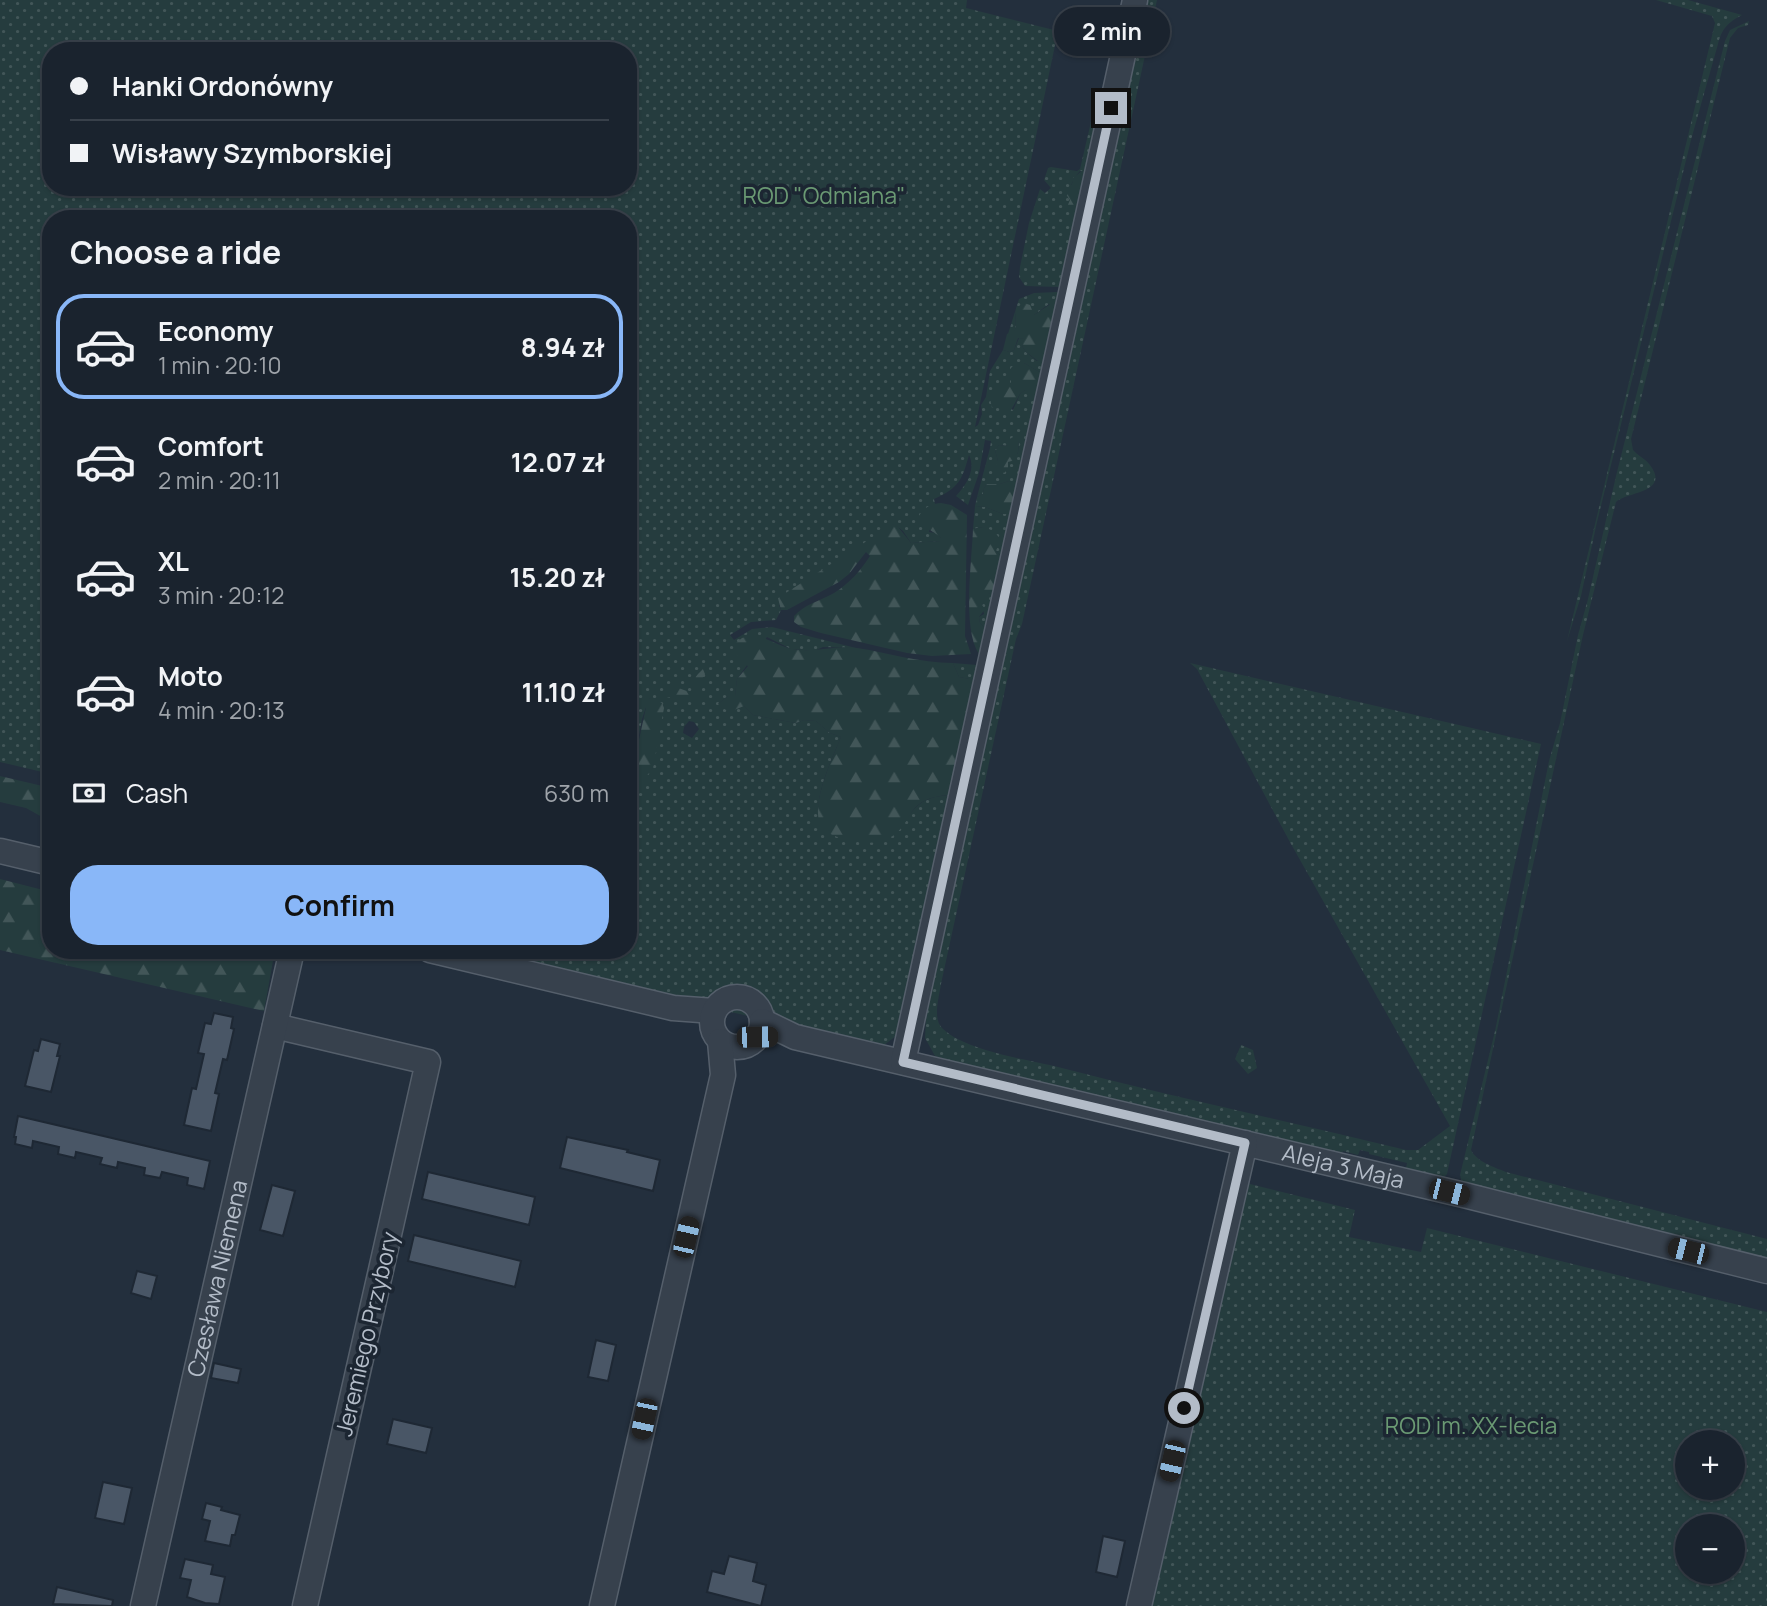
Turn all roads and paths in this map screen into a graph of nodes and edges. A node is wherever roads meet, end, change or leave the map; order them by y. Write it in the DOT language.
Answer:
graph roads {
  1 [pos="1135,0"];
  2 [pos="0,851"];
  3 [pos="42,861"];
  4 [pos="290,959"];
  5 [pos="468,959"];
  6 [pos="275,1026"];
  7 [pos="735,1031"];
  8 [pos="903,1062"];
  9 [pos="1245,1143"];
  10 [pos="1767,1271"];
  11 [pos="143,1606"];
  12 [pos="305,1606"];
  13 [pos="602,1606"];
  14 [pos="1139,1606"];
  1 -- 8 [label="street"];
  2 -- 3 [label="street"];
  4 -- 6 [label="street, Czesława Niemena"];
  5 -- 7 [label="street, Aleja 3 Maja"];
  6 -- 11 [label="street, Czesława Niemena"];
  6 -- 12 [label="street, Jeremiego Przybory"];
  7 -- 8 [label="street, Aleja 3 Maja"];
  7 -- 13 [label="street"];
  8 -- 9 [label="street, Aleja 3 Maja"];
  9 -- 10 [label="street, Aleja 3 Maja"];
  9 -- 14 [label="street"];
}
